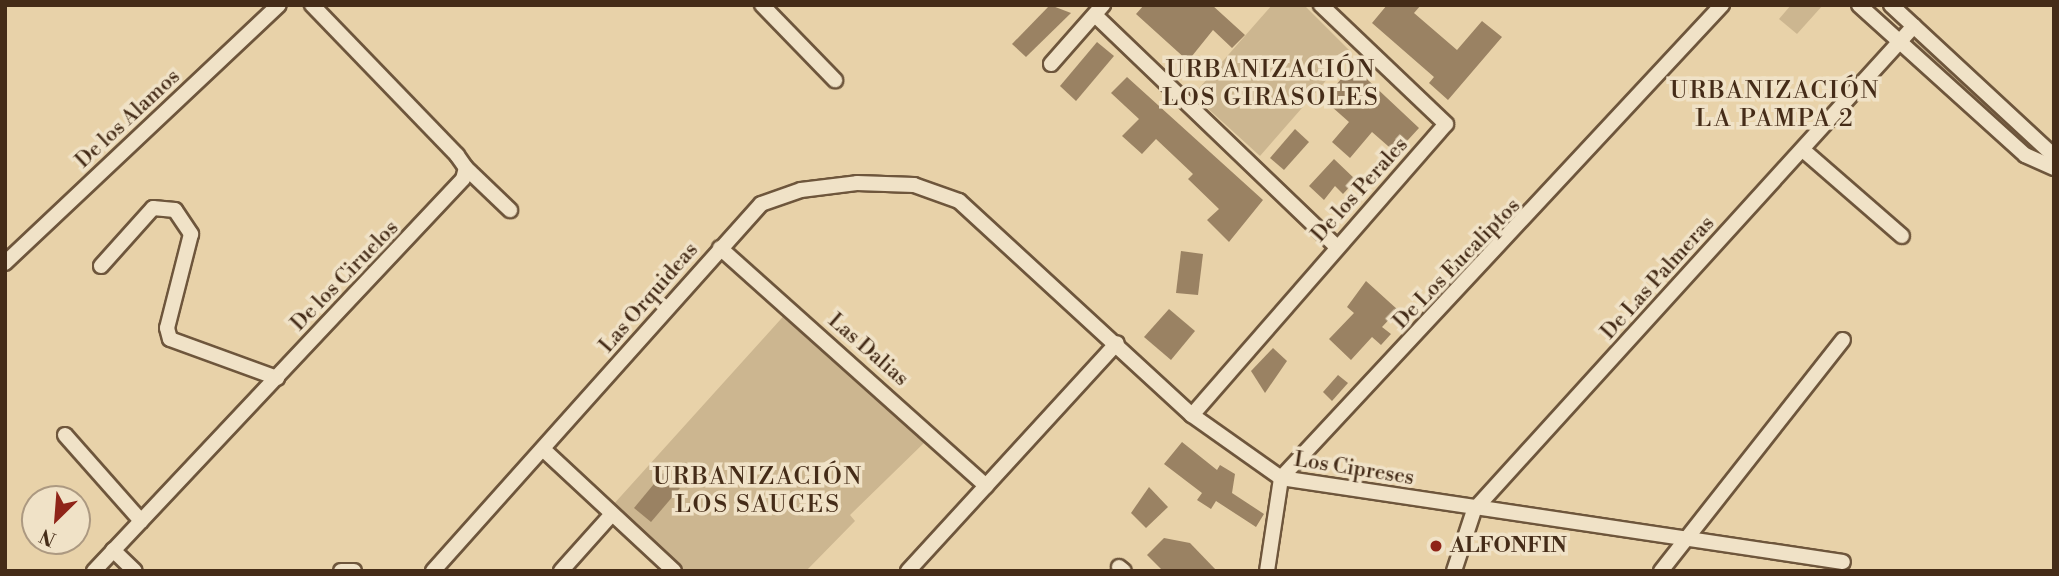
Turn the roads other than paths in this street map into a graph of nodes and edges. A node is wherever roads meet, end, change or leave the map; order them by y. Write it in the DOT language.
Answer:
graph roads {
  1 [pos="279,5"];
  2 [pos="312,5"];
  3 [pos="762,5"];
  4 [pos="1321,5"];
  5 [pos="1723,5"];
  6 [pos="1859,5"];
  7 [pos="1891,5"];
  8 [pos="1099,10"];
  9 [pos="1914,26"];
  10 [pos="1899,43"];
  11 [pos="1051,64"];
  12 [pos="835,80"];
  13 [pos="1803,150"];
  14 [pos="2054,156"];
  15 [pos="466,168"];
  16 [pos="2054,168"];
  17 [pos="959,201"];
  18 [pos="510,210"];
  19 [pos="1902,236"];
  20 [pos="1337,247"];
  21 [pos="720,248"];
  22 [pos="5,263"];
  23 [pos="101,266"];
  24 [pos="1843,340"];
  25 [pos="1117,343"];
  26 [pos="277,378"];
  27 [pos="1192,415"];
  28 [pos="65,435"];
  29 [pos="545,451"];
  30 [pos="1281,478"];
  31 [pos="986,486"];
  32 [pos="1474,510"];
  33 [pos="612,514"];
  34 [pos="141,521"];
  35 [pos="1679,541"];
  36 [pos="113,550"];
  37 [pos="1843,562"];
  38 [pos="1818,565"];
  39 [pos="94,571"];
  40 [pos="135,571"];
  41 [pos="341,571"];
  42 [pos="354,571"];
  43 [pos="433,571"];
  44 [pos="561,571"];
  45 [pos="674,571"];
  46 [pos="908,571"];
  47 [pos="1268,571"];
  48 [pos="1454,571"];
  49 [pos="1661,571"];
  1 -- 22 [label="street, De los Alamos"];
  2 -- 15 [label="street"];
  3 -- 12 [label="street"];
  4 -- 20 [label="street, De los Perales"];
  5 -- 30 [label="street, De Los Eucaliptos"];
  6 -- 10 [label="street"];
  7 -- 9 [label="street"];
  8 -- 11 [label="street"];
  8 -- 20 [label="street"];
  9 -- 10 [label="street, De Las Palmeras"];
  9 -- 14 [label="street"];
  10 -- 13 [label="street, De Las Palmeras"];
  10 -- 16 [label="street"];
  13 -- 19 [label="street"];
  13 -- 32 [label="street, De Las Palmeras"];
  15 -- 18 [label="street"];
  15 -- 26 [label="street, De los Ciruelos"];
  17 -- 21 [label="street, Las Orquideas"];
  17 -- 25 [label="street, Los Cipreses"];
  20 -- 27 [label="street, De los Perales"];
  21 -- 29 [label="street, Las Orquideas"];
  21 -- 31 [label="street, Las Dalias"];
  23 -- 26 [label="street"];
  24 -- 35 [label="street"];
  25 -- 27 [label="street, Los Cipreses"];
  25 -- 31 [label="street"];
  26 -- 34 [label="street, De los Ciruelos"];
  27 -- 30 [label="street, Los Cipreses"];
  28 -- 34 [label="street"];
  29 -- 33 [label="street"];
  29 -- 43 [label="street, Las Orquideas"];
  30 -- 32 [label="street, Los Cipreses"];
  30 -- 47 [label="street"];
  31 -- 46 [label="street"];
  32 -- 35 [label="street, Los Cipreses"];
  32 -- 48 [label="street, De Las Palmeras"];
  33 -- 44 [label="street"];
  33 -- 45 [label="street"];
  34 -- 36 [label="street, De los Ciruelos"];
  35 -- 38 [label="street, Los Cipreses"];
  35 -- 49 [label="street"];
  36 -- 39 [label="street, De los Ciruelos"];
  36 -- 40 [label="street"];
  37 -- 38 [label="street, Los Cipreses"];
  41 -- 42 [label="street"];
}
